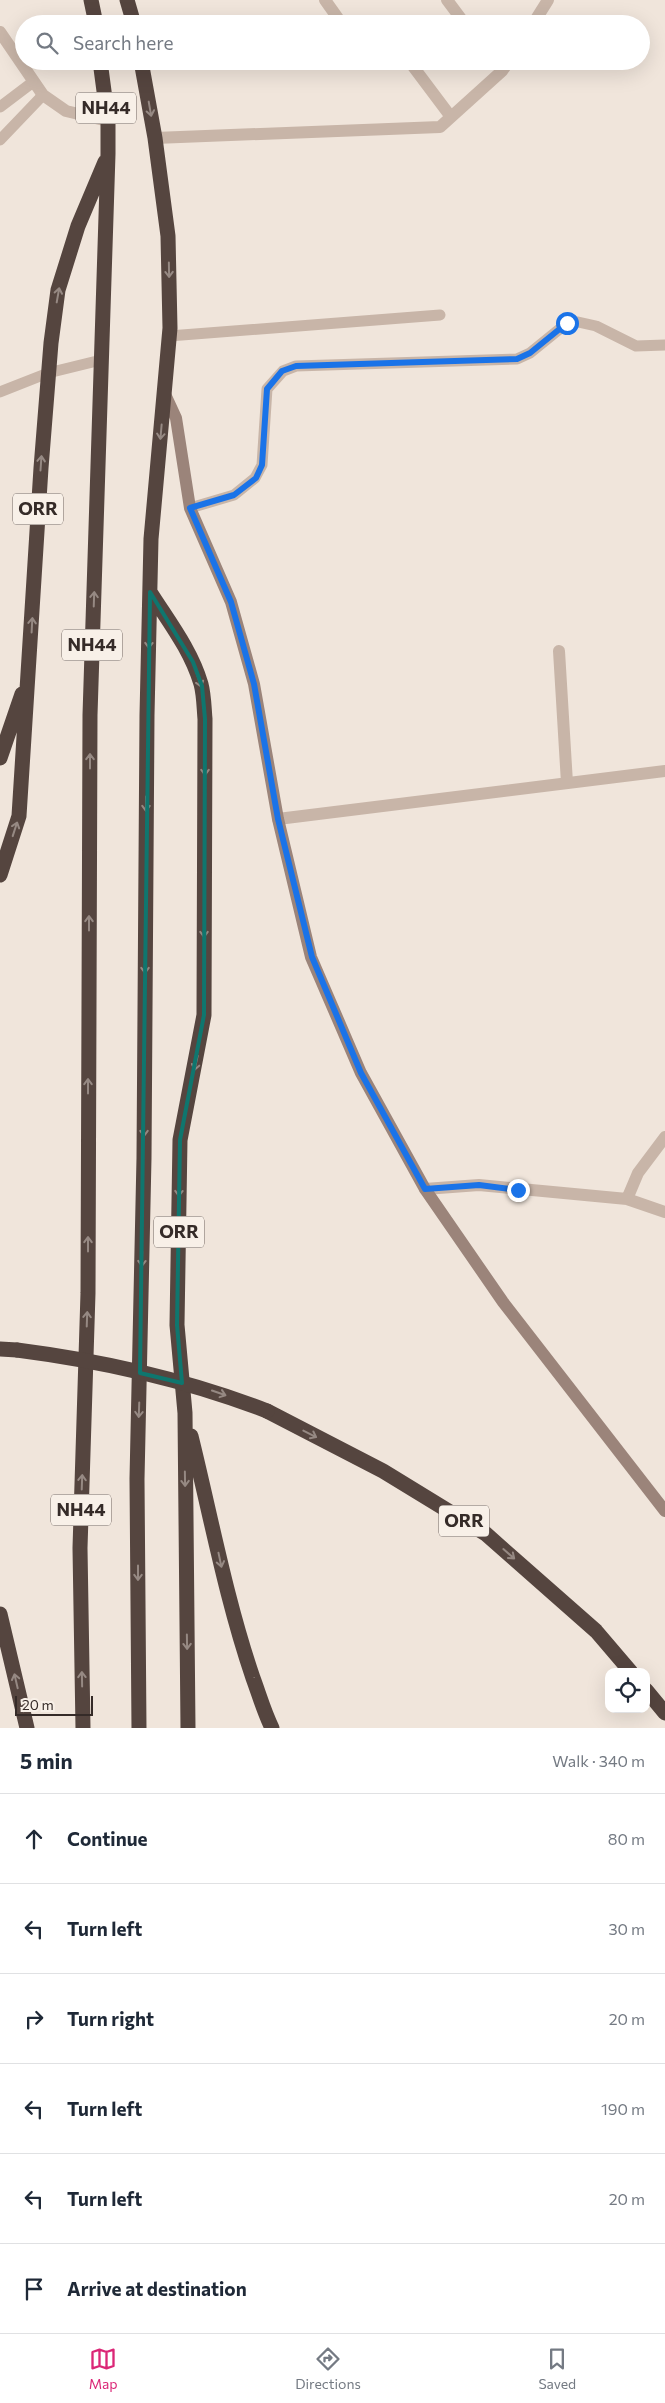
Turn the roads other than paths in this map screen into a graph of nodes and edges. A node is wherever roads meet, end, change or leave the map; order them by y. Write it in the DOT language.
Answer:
graph roads {
  1 [pos="91,0"];
  2 [pos="127,0"];
  3 [pos="325,0"];
  4 [pos="447,0"];
  5 [pos="548,0"];
  6 [pos="94,15"];
  7 [pos="131,15"];
  8 [pos="336,15"];
  9 [pos="459,15"];
  10 [pos="539,15"];
  11 [pos="0,32"];
  12 [pos="15,55"];
  13 [pos="25,70"];
  14 [pos="101,70"];
  15 [pos="143,70"];
  16 [pos="416,70"];
  17 [pos="497,70"];
  18 [pos="33,82"];
  19 [pos="43,95"];
  20 [pos="0,107"];
  21 [pos="451,117"];
  22 [pos="108,121"];
  23 [pos="155,138"];
  24 [pos="0,140"];
  25 [pos="108,154"];
  26 [pos="440,315"];
  27 [pos="169,336"];
  28 [pos="665,345"];
  29 [pos="102,360"];
  30 [pos="48,374"];
  31 [pos="0,392"];
  32 [pos="164,392"];
  33 [pos="190,508"];
  34 [pos="150,592"];
  35 [pos="559,651"];
  36 [pos="29,674"];
  37 [pos="0,758"];
  38 [pos="665,771"];
  39 [pos="567,783"];
  40 [pos="278,819"];
  41 [pos="0,875"];
  42 [pos="665,1138"];
  43 [pos="425,1189"];
  44 [pos="626,1200"];
  45 [pos="665,1212"];
  46 [pos="0,1349"];
  47 [pos="185,1413"];
  48 [pos="665,1511"];
  49 [pos="0,1614"];
  50 [pos="628,1668"];
  51 [pos="650,1695"];
  52 [pos="665,1713"];
  53 [pos="27,1728"];
  54 [pos="83,1728"];
  55 [pos="139,1728"];
  56 [pos="188,1728"];
  57 [pos="272,1728"];
  1 -- 6 [label="highway"];
  2 -- 7 [label="highway"];
  3 -- 8 [label="street"];
  4 -- 9 [label="street"];
  5 -- 10 [label="street"];
  11 -- 12 [label="street"];
  13 -- 18 [label="street"];
  14 -- 22 [label="highway, NH44"];
  15 -- 23 [label="highway, NH44, one-way"];
  16 -- 21 [label="street"];
  17 -- 21 [label="street"];
  18 -- 19 [label="street"];
  18 -- 20 [label="lane"];
  19 -- 22 [label="street"];
  19 -- 24 [label="lane"];
  21 -- 23 [label="street"];
  22 -- 25 [label="highway, NH44"];
  23 -- 27 [label="highway, NH44, one-way"];
  25 -- 29 [label="highway, NH44"];
  30 -- 25 [label="highway, ORR, one-way"];
  26 -- 27 [label="lane"];
  27 -- 32 [label="highway, NH44"];
  28 -- 33 [label="lane"];
  29 -- 30 [label="lane"];
  54 -- 29 [label="highway, NH44, one-way"];
  30 -- 31 [label="lane"];
  36 -- 30 [label="highway, ORR, one-way"];
  32 -- 33 [label="street, NH44"];
  32 -- 34 [label="highway, NH44, one-way"];
  33 -- 40 [label="street"];
  34 -- 47 [label="highway, ORR, one-way"];
  34 -- 55 [label="highway, NH44, one-way"];
  35 -- 39 [label="street"];
  36 -- 37 [label="highway, ORR"];
  41 -- 36 [label="highway, ORR, one-way"];
  38 -- 39 [label="street"];
  39 -- 40 [label="street"];
  40 -- 43 [label="street"];
  42 -- 44 [label="street"];
  43 -- 44 [label="street"];
  43 -- 48 [label="street"];
  44 -- 45 [label="street"];
  46 -- 50 [label="highway, ORR, one-way, bridge"];
  47 -- 56 [label="highway, ORR, one-way"];
  47 -- 57 [label="highway, ORR, one-way"];
  53 -- 49 [label="highway, one-way"];
  51 -- 52 [label="highway"];
}
